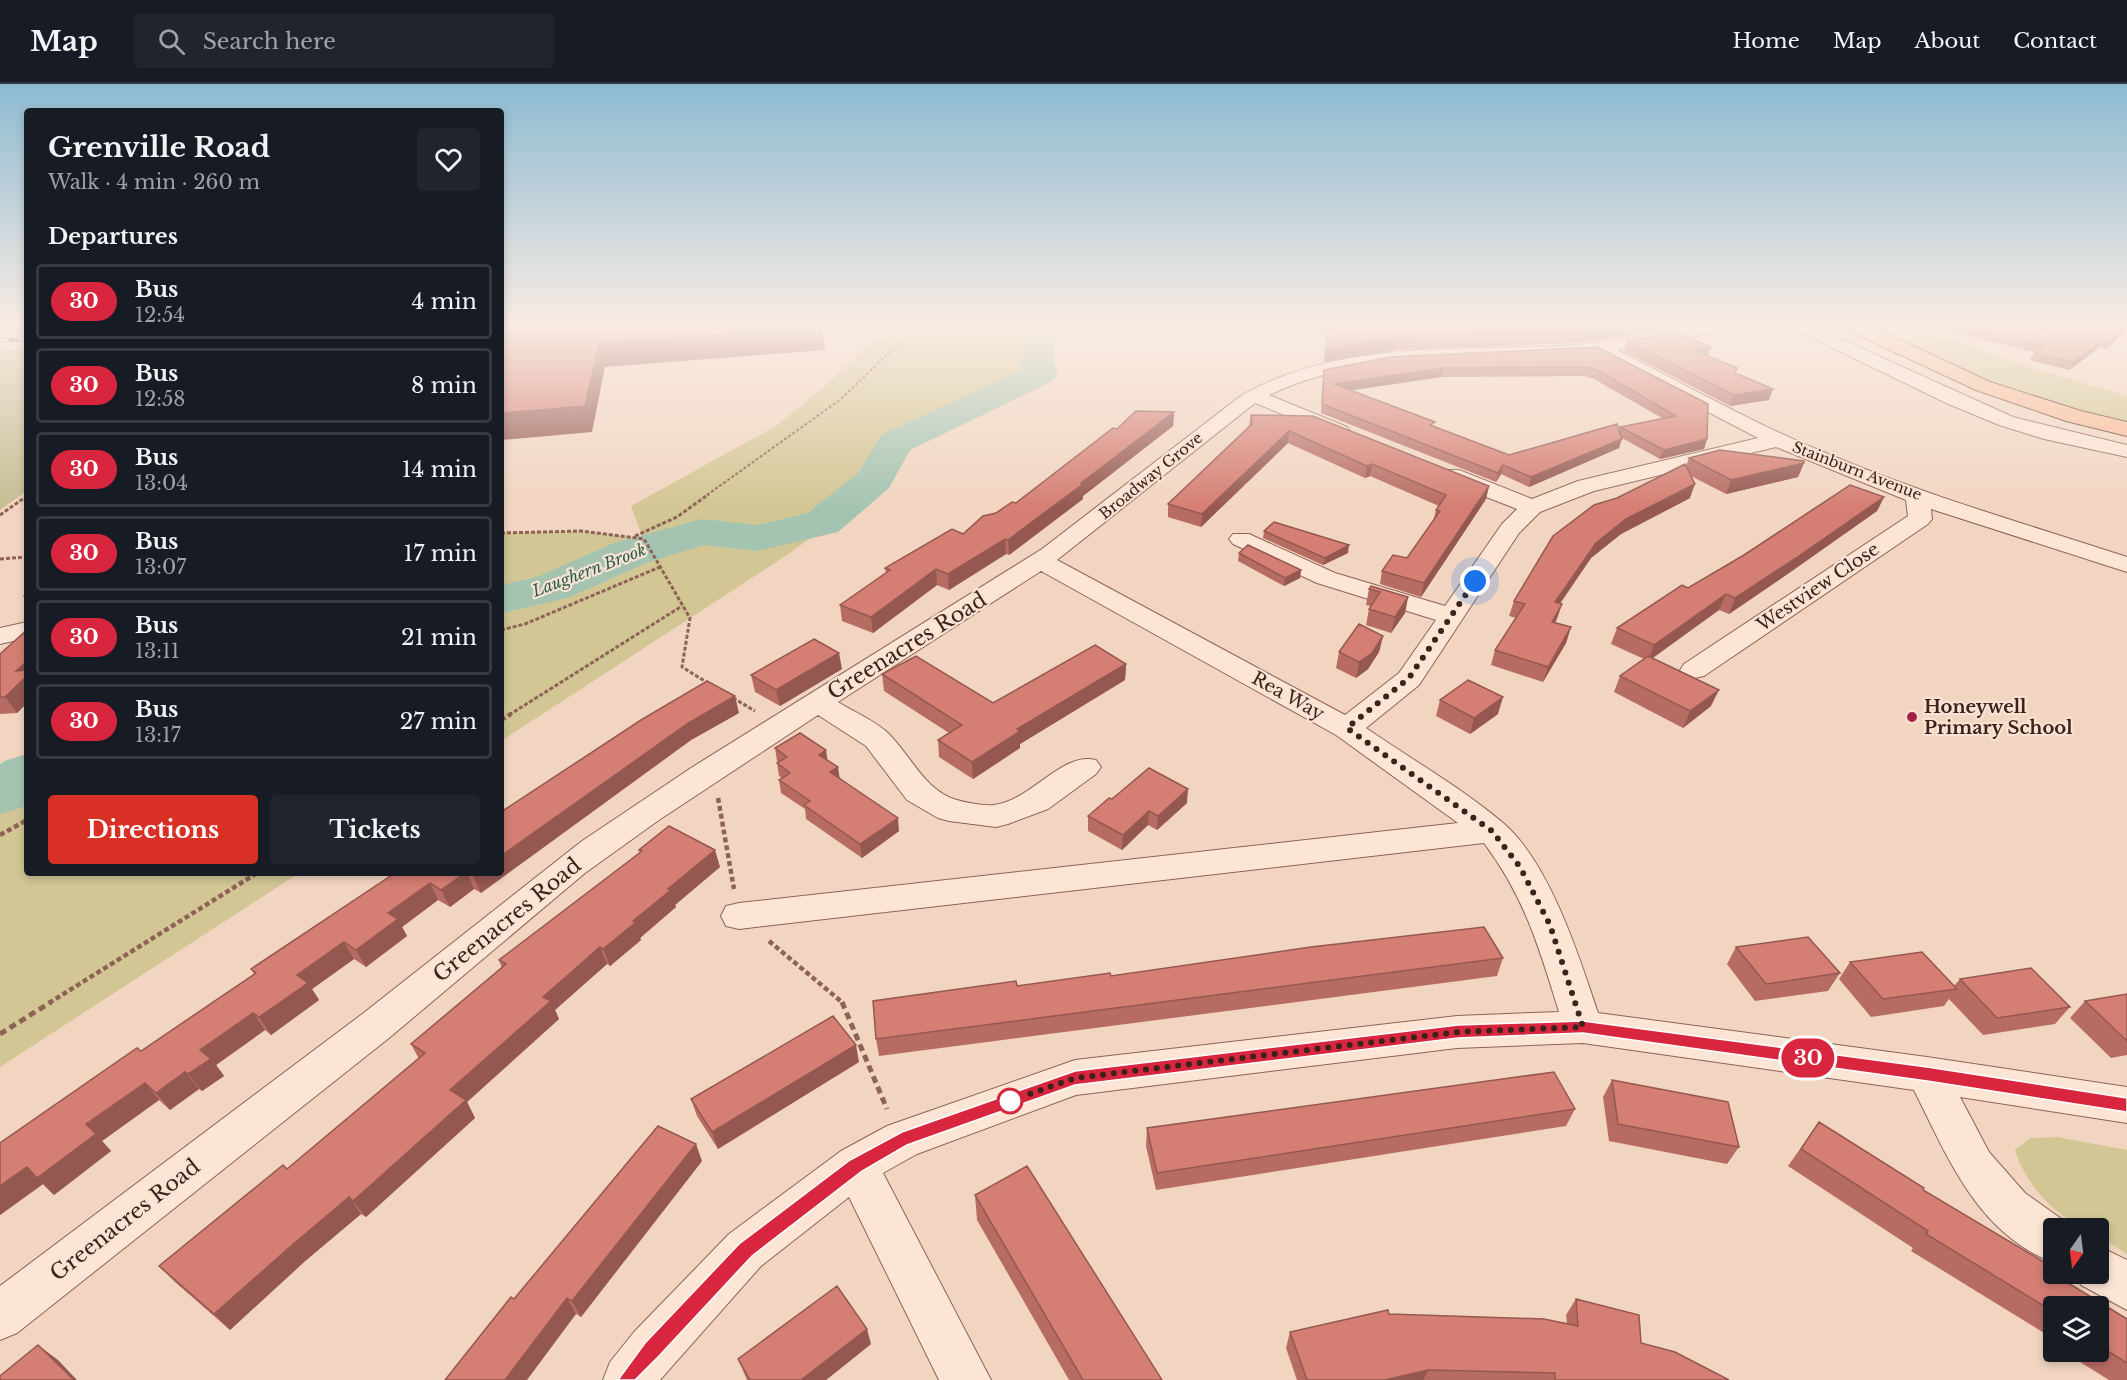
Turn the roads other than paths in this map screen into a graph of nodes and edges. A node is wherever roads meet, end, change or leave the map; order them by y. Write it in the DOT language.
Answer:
graph roads {
  1 [pos="1273,386"];
  2 [pos="1674,386"];
  3 [pos="1923,386"];
  4 [pos="1984,386"];
  5 [pos="1254,396"];
  6 [pos="2127,431"];
  7 [pos="1354,436"];
  8 [pos="1778,440"];
  9 [pos="2127,451"];
  10 [pos="1432,467"];
  11 [pos="1915,494"];
  12 [pos="1532,507"];
  13 [pos="1241,539"];
  14 [pos="1040,561"];
  15 [pos="2127,565"];
  16 [pos="1451,616"];
  17 [pos="24,631"];
  18 [pos="0,636"];
  19 [pos="1694,670"];
  20 [pos="818,702"];
  21 [pos="1347,728"];
  22 [pos="1085,767"];
  23 [pos="1492,831"];
  24 [pos="739,916"];
  25 [pos="1583,1027"];
  26 [pos="1927,1074"];
  27 [pos="2127,1105"];
  28 [pos="856,1166"];
  29 [pos="2043,1233"];
  30 [pos="2109,1275"];
  31 [pos="2127,1286"];
  32 [pos="0,1316"];
  33 [pos="628,1380"];
  34 [pos="966,1380"];
  1 -- 5 [label="street, Broadway Grove"];
  2 -- 8 [label="street, Stainburn Avenue"];
  3 -- 9 [label="street"];
  4 -- 6 [label="main road"];
  5 -- 7 [label="street"];
  5 -- 14 [label="street, Broadway Grove"];
  8 -- 11 [label="street, Stainburn Avenue"];
  8 -- 12 [label="street"];
  10 -- 12 [label="street"];
  11 -- 15 [label="street, Stainburn Avenue"];
  11 -- 19 [label="street, Westview Close"];
  12 -- 16 [label="street"];
  13 -- 16 [label="street"];
  14 -- 20 [label="street, Greenacres Road"];
  14 -- 21 [label="street, Rea Way"];
  16 -- 21 [label="street"];
  17 -- 18 [label="street"];
  20 -- 22 [label="street"];
  20 -- 32 [label="street, Greenacres Road"];
  21 -- 23 [label="street, Rea Way"];
  23 -- 24 [label="street"];
  23 -- 25 [label="street, Rea Way"];
  25 -- 26 [label="street"];
  25 -- 28 [label="street"];
  26 -- 27 [label="street"];
  26 -- 29 [label="street"];
  28 -- 33 [label="street"];
  28 -- 34 [label="street"];
  30 -- 31 [label="street"];
}
